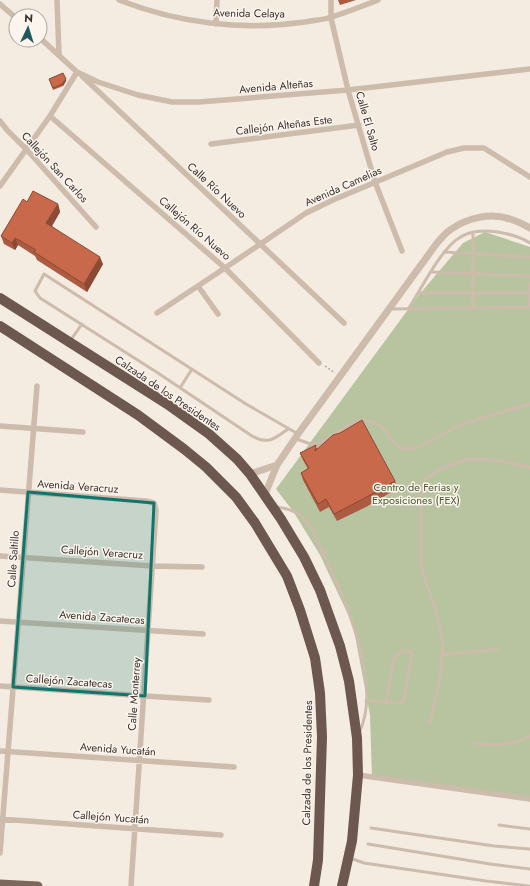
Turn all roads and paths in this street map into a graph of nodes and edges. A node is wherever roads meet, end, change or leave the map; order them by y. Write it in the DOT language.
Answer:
graph roads {
  1 [pos="57,0"];
  2 [pos="119,0"];
  3 [pos="217,0"];
  4 [pos="331,0"];
  5 [pos="378,0"];
  6 [pos="0,4"];
  7 [pos="8,11"];
  8 [pos="331,18"];
  9 [pos="216,24"];
  10 [pos="48,45"];
  11 [pos="59,55"];
  12 [pos="530,69"];
  13 [pos="77,72"];
  14 [pos="348,90"];
  15 [pos="50,116"];
  16 [pos="0,121"];
  17 [pos="359,125"];
  18 [pos="211,144"];
  19 [pos="27,150"];
  20 [pos="530,177"];
  21 [pos="375,182"];
  22 [pos="1,184"];
  23 [pos="96,227"];
  24 [pos="530,228"];
  25 [pos="473,232"];
  26 [pos="530,243"];
  27 [pos="261,244"];
  28 [pos="402,251"];
  29 [pos="444,252"];
  30 [pos="473,254"];
  31 [pos="530,257"];
  32 [pos="226,268"];
  33 [pos="432,272"];
  34 [pos="473,273"];
  35 [pos="530,276"];
  36 [pos="530,283"];
  37 [pos="198,286"];
  38 [pos="473,292"];
  39 [pos="419,293"];
  40 [pos="530,293"];
  41 [pos="0,298"];
  42 [pos="473,307"];
  43 [pos="530,307"];
  44 [pos="409,308"];
  45 [pos="389,309"];
  46 [pos="156,313"];
  47 [pos="218,314"];
  48 [pos="344,323"];
  49 [pos="82,324"];
  50 [pos="0,326"];
  51 [pos="69,342"];
  52 [pos="319,362"];
  53 [pos="192,369"];
  54 [pos="340,377"];
  55 [pos="36,386"];
  56 [pos="180,388"];
  57 [pos="530,404"];
  58 [pos="0,426"];
  59 [pos="33,428"];
  60 [pos="288,429"];
  61 [pos="83,432"];
  62 [pos="297,436"];
  63 [pos="277,465"];
  64 [pos="530,467"];
  65 [pos="250,474"];
  66 [pos="0,490"];
  67 [pos="28,492"];
  68 [pos="265,494"];
  69 [pos="154,503"];
  70 [pos="273,507"];
  71 [pos="0,556"];
  72 [pos="23,557"];
  73 [pos="153,566"];
  74 [pos="202,567"];
  75 [pos="0,621"];
  76 [pos="18,622"];
  77 [pos="149,630"];
  78 [pos="204,634"];
  79 [pos="498,649"];
  80 [pos="442,655"];
  81 [pos="0,686"];
  82 [pos="13,687"];
  83 [pos="145,696"];
  84 [pos="209,700"];
  85 [pos="366,701"];
  86 [pos="386,702"];
  87 [pos="430,724"];
  88 [pos="530,736"];
  89 [pos="357,738"];
  90 [pos="472,744"];
  91 [pos="0,751"];
  92 [pos="8,752"];
  93 [pos="139,761"];
  94 [pos="234,767"];
  95 [pos="358,775"];
  96 [pos="530,799"];
  97 [pos="1,819"];
  98 [pos="499,825"];
  99 [pos="134,828"];
  100 [pos="371,828"];
  101 [pos="530,829"];
  102 [pos="221,835"];
  103 [pos="368,844"];
  104 [pos="530,849"];
  105 [pos="0,853"];
  106 [pos="349,857"];
  107 [pos="530,868"];
  108 [pos="0,884"];
  109 [pos="38,886"];
  110 [pos="131,886"];
  111 [pos="314,886"];
  112 [pos="342,886"];
  113 [pos="529,886"];
  1 -- 11 [label="street"];
  2 -- 9 [label="street, Avenida Celaya"];
  3 -- 9 [label="street"];
  4 -- 8 [label="street, Calle El Salto"];
  5 -- 8 [label="street, Avenida Celaya"];
  6 -- 7 [label="street"];
  8 -- 9 [label="street, Avenida Celaya"];
  8 -- 14 [label="street, Calle El Salto"];
  10 -- 11 [label="street, Avenida Alteñas"];
  11 -- 13 [label="street, Avenida Alteñas"];
  12 -- 14 [label="street, Avenida Alteñas"];
  13 -- 14 [label="street, Avenida Alteñas"];
  13 -- 15 [label="street"];
  13 -- 27 [label="street, Calle Río Nuevo"];
  14 -- 17 [label="street, Calle El Salto"];
  15 -- 19 [label="street"];
  15 -- 32 [label="street, Callejón Río Nuevo"];
  16 -- 19 [label="street, Callejón San Carlos"];
  17 -- 18 [label="street, Callejón Alteñas Este"];
  17 -- 21 [label="street, Calle El Salto"];
  19 -- 22 [label="street"];
  19 -- 23 [label="street, Callejón San Carlos"];
  20 -- 21 [label="street, Avenida Camelias"];
  21 -- 27 [label="street, Avenida Camelias"];
  21 -- 28 [label="street, Calle El Salto"];
  24 -- 45 [label="street"];
  25 -- 26 [label="lane"];
  25 -- 29 [label="lane"];
  25 -- 30 [label="lane"];
  27 -- 32 [label="street, Avenida Camelias"];
  27 -- 48 [label="street, Calle Río Nuevo"];
  29 -- 30 [label="lane"];
  29 -- 33 [label="lane"];
  30 -- 31 [label="lane"];
  30 -- 34 [label="lane"];
  32 -- 37 [label="street, Avenida Camelias"];
  32 -- 52 [label="street, Callejón Río Nuevo"];
  33 -- 34 [label="lane"];
  33 -- 39 [label="lane"];
  34 -- 35 [label="lane"];
  34 -- 38 [label="lane"];
  36 -- 40 [label="lane"];
  37 -- 46 [label="street, Avenida Camelias"];
  37 -- 47 [label="street"];
  38 -- 39 [label="lane"];
  38 -- 40 [label="lane"];
  38 -- 42 [label="lane"];
  39 -- 44 [label="lane"];
  40 -- 43 [label="lane"];
  41 -- 51 [label="highway, Calzada de los Presidentes"];
  42 -- 43 [label="lane"];
  42 -- 44 [label="lane"];
  44 -- 45 [label="lane"];
  45 -- 54 [label="street"];
  49 -- 51 [label="lane"];
  49 -- 53 [label="lane"];
  49 -- 56 [label="lane"];
  50 -- 111 [label="highway, Calzada de los Presidentes"];
  51 -- 65 [label="highway, Calzada de los Presidentes"];
  52 -- 54 [label="path"];
  53 -- 56 [label="lane"];
  53 -- 60 [label="lane"];
  54 -- 62 [label="street"];
  55 -- 59 [label="street, Calle Saltillo"];
  56 -- 60 [label="lane"];
  57 -- 62 [label="lane"];
  58 -- 59 [label="street"];
  59 -- 61 [label="street"];
  59 -- 67 [label="street, Calle Saltillo"];
  60 -- 62 [label="lane"];
  62 -- 63 [label="street"];
  63 -- 65 [label="street"];
  63 -- 68 [label="street"];
  64 -- 80 [label="lane"];
  65 -- 68 [label="highway, Calzada de los Presidentes"];
  66 -- 67 [label="street, Avenida Veracruz"];
  67 -- 69 [label="street, Avenida Veracruz"];
  67 -- 72 [label="street, Calle Saltillo"];
  68 -- 70 [label="highway, Calzada de los Presidentes"];
  69 -- 73 [label="street, Calle Monterrey"];
  70 -- 85 [label="lane"];
  70 -- 89 [label="highway, Calzada de los Presidentes"];
  71 -- 72 [label="street, Callejón Veracruz"];
  72 -- 73 [label="street, Callejón Veracruz"];
  72 -- 76 [label="street, Calle Saltillo"];
  73 -- 74 [label="street, Callejón Veracruz"];
  73 -- 77 [label="street, Calle Monterrey"];
  75 -- 76 [label="street, Avenida Zacatecas"];
  76 -- 77 [label="street, Avenida Zacatecas"];
  76 -- 82 [label="street, Calle Saltillo"];
  77 -- 78 [label="street, Avenida Zacatecas"];
  77 -- 83 [label="street, Calle Monterrey"];
  79 -- 80 [label="lane"];
  80 -- 87 [label="lane"];
  81 -- 82 [label="street, Callejón Zacatecas"];
  82 -- 83 [label="street, Callejón Zacatecas"];
  82 -- 92 [label="street, Calle Saltillo"];
  83 -- 84 [label="street, Callejón Zacatecas"];
  83 -- 93 [label="street, Calle Monterrey"];
  85 -- 86 [label="lane"];
  85 -- 89 [label="lane"];
  86 -- 86 [label="lane"];
  88 -- 90 [label="lane"];
  89 -- 95 [label="highway, Calzada de los Presidentes"];
  91 -- 92 [label="street, Avenida Yucatán"];
  92 -- 93 [label="street, Avenida Yucatán"];
  92 -- 97 [label="street, Calle Saltillo"];
  93 -- 94 [label="street, Avenida Yucatán"];
  93 -- 99 [label="street, Calle Monterrey"];
  95 -- 96 [label="street"];
  95 -- 106 [label="highway, Calzada de los Presidentes"];
  97 -- 99 [label="street, Callejón Yucatán"];
  97 -- 105 [label="street, Calle Saltillo"];
  98 -- 101 [label="lane"];
  99 -- 102 [label="street, Callejón Yucatán"];
  99 -- 110 [label="street, Calle Monterrey"];
  100 -- 104 [label="lane"];
  103 -- 107 [label="lane"];
  106 -- 112 [label="highway, Calzada de los Presidentes"];
  106 -- 113 [label="lane"];
  108 -- 109 [label="main road"];
}
